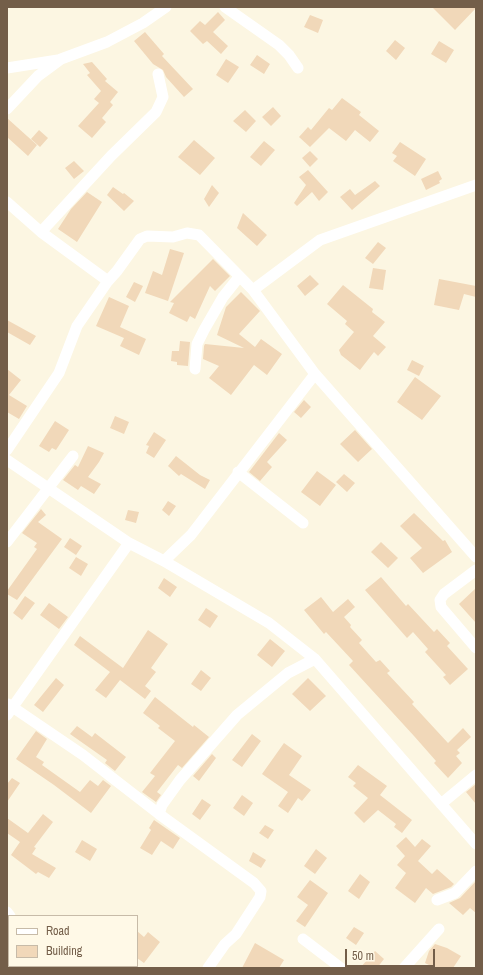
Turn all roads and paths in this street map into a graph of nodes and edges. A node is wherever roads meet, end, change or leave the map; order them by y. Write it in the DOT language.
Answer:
graph roads {
  1 [pos="166,7"];
  2 [pos="225,7"];
  3 [pos="7,58"];
  4 [pos="61,59"];
  5 [pos="11,67"];
  6 [pos="298,68"];
  7 [pos="158,74"];
  8 [pos="7,109"];
  9 [pos="476,185"];
  10 [pos="7,202"];
  11 [pos="41,232"];
  12 [pos="239,277"];
  13 [pos="108,281"];
  14 [pos="253,290"];
  15 [pos="195,370"];
  16 [pos="315,374"];
  17 [pos="7,450"];
  18 [pos="73,456"];
  19 [pos="7,460"];
  20 [pos="238,472"];
  21 [pos="49,489"];
  22 [pos="303,523"];
  23 [pos="7,542"];
  24 [pos="129,544"];
  25 [pos="476,557"];
  26 [pos="164,561"];
  27 [pos="476,570"];
  28 [pos="476,648"];
  29 [pos="315,659"];
  30 [pos="9,708"];
  31 [pos="476,775"];
  32 [pos="441,804"];
  33 [pos="159,814"];
  34 [pos="476,844"];
  35 [pos="476,871"];
  36 [pos="437,900"];
  37 [pos="439,929"];
  38 [pos="303,939"];
  39 [pos="208,968"];
  40 [pos="341,968"];
  41 [pos="404,968"];
  1 -- 4 [label="street"];
  2 -- 6 [label="street"];
  3 -- 5 [label="street"];
  4 -- 5 [label="street"];
  4 -- 8 [label="street"];
  7 -- 11 [label="street"];
  9 -- 14 [label="street"];
  10 -- 11 [label="street"];
  11 -- 13 [label="street"];
  12 -- 13 [label="street"];
  12 -- 14 [label="street"];
  12 -- 15 [label="street"];
  13 -- 17 [label="street"];
  14 -- 16 [label="street"];
  16 -- 20 [label="street"];
  16 -- 25 [label="street"];
  18 -- 21 [label="street"];
  19 -- 21 [label="street"];
  20 -- 22 [label="street"];
  20 -- 26 [label="street"];
  21 -- 23 [label="street"];
  21 -- 24 [label="street"];
  24 -- 26 [label="street"];
  24 -- 30 [label="street"];
  26 -- 29 [label="street"];
  27 -- 28 [label="street"];
  29 -- 32 [label="street"];
  29 -- 33 [label="street"];
  30 -- 33 [label="street"];
  31 -- 32 [label="street"];
  32 -- 34 [label="street"];
  33 -- 39 [label="street"];
  35 -- 36 [label="street"];
  37 -- 41 [label="street"];
  38 -- 40 [label="street"];
}
